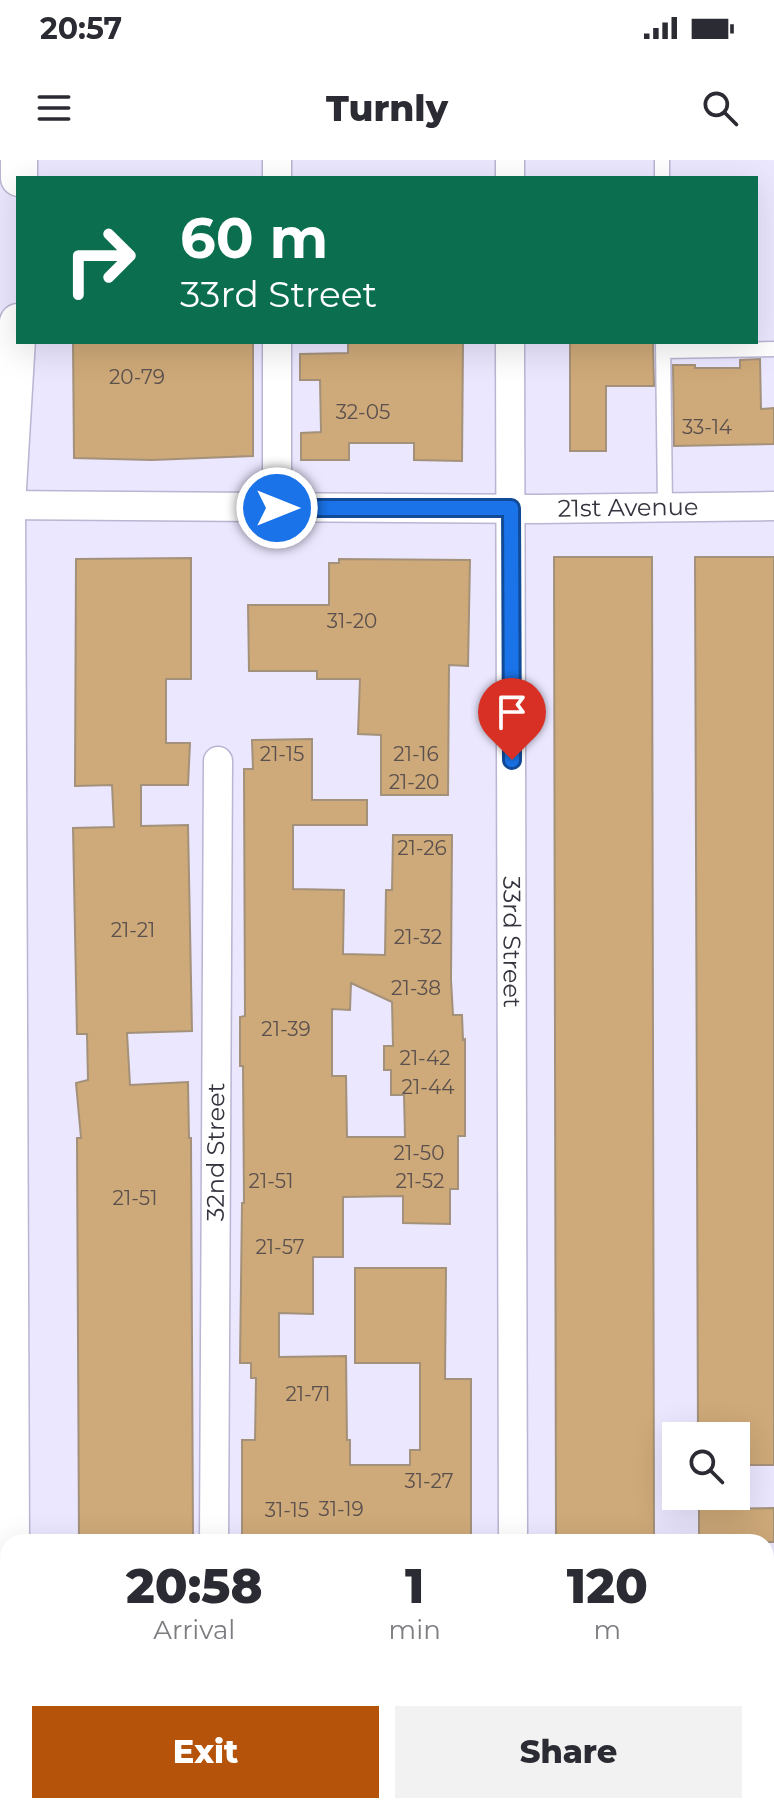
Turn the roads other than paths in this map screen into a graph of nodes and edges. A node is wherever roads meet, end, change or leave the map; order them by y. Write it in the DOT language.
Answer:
graph roads {
  1 [pos="16,344"];
  2 [pos="277,344"];
  3 [pos="510,344"];
  4 [pos="663,347"];
  5 [pos="774,349"];
  6 [pos="4,505"];
  7 [pos="774,506"];
  8 [pos="665,507"];
  9 [pos="277,508"];
  10 [pos="511,508"];
  11 [pos="218,761"];
  12 [pos="11,1534"];
  13 [pos="214,1534"];
  14 [pos="513,1534"];
  1 -- 6 [label="street"];
  2 -- 9 [label="street"];
  3 -- 10 [label="street, 33rd Street"];
  4 -- 5 [label="lane"];
  4 -- 8 [label="lane"];
  6 -- 9 [label="street, 21st Avenue"];
  6 -- 12 [label="street"];
  7 -- 8 [label="street, 21st Avenue"];
  8 -- 10 [label="street, 21st Avenue"];
  9 -- 10 [label="street, 21st Avenue"];
  10 -- 14 [label="street, 33rd Street"];
  11 -- 13 [label="street, 32nd Street"];
}
